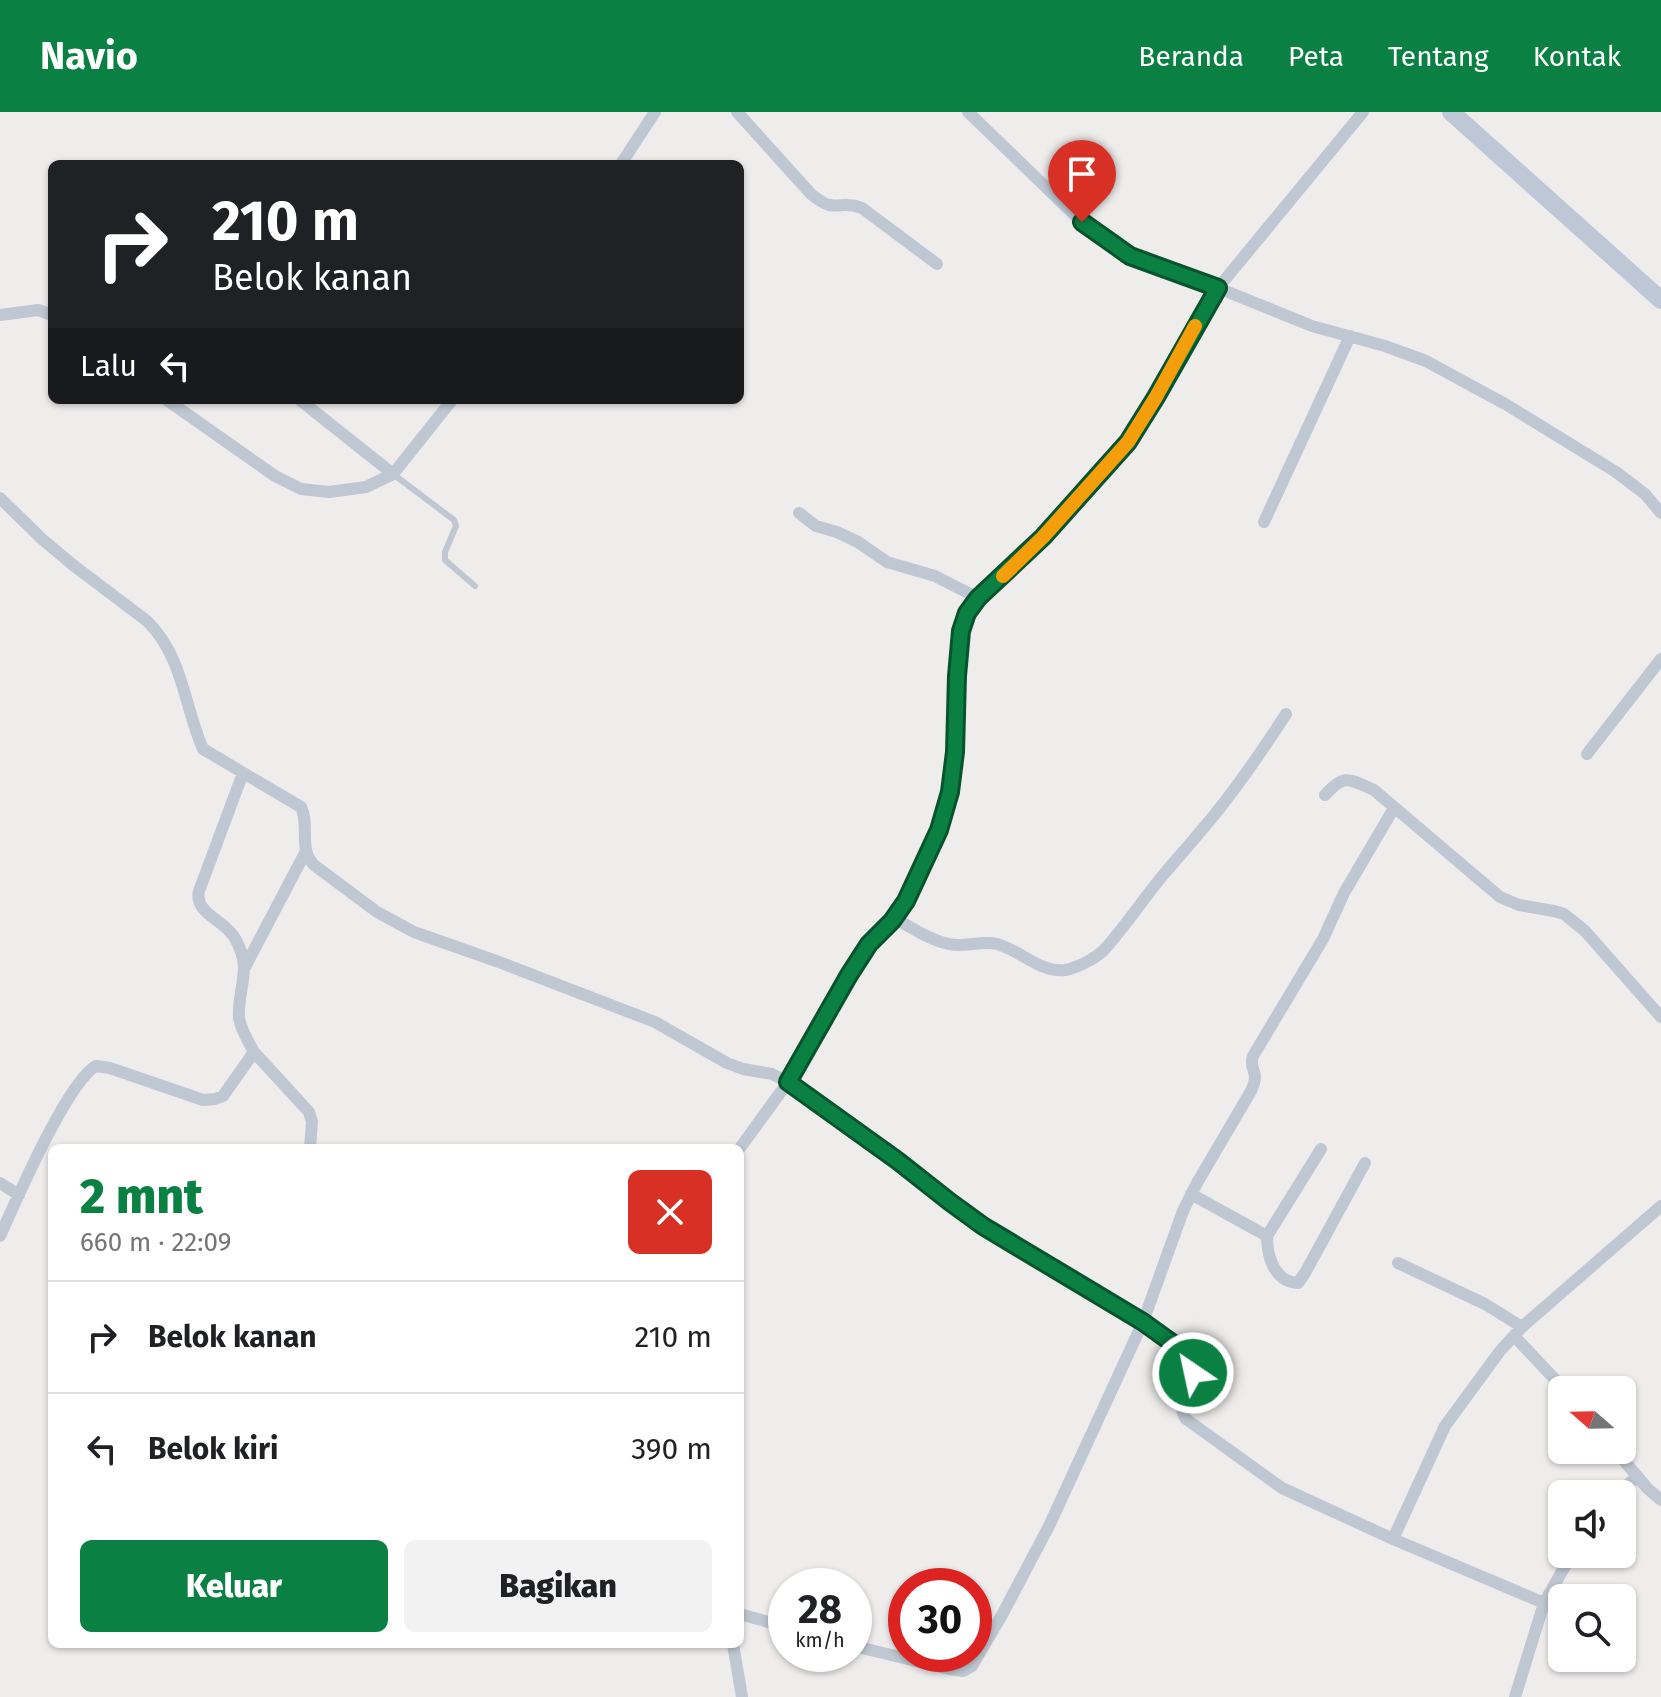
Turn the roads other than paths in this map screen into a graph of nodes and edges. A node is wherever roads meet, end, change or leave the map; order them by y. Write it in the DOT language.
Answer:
graph roads {
  1 [pos="655,112"];
  2 [pos="737,112"];
  3 [pos="968,112"];
  4 [pos="1363,112"];
  5 [pos="1451,112"];
  6 [pos="624,160"];
  7 [pos="937,264"];
  8 [pos="1218,288"];
  9 [pos="1661,300"];
  10 [pos="48,314"];
  11 [pos="0,315"];
  12 [pos="1350,336"];
  13 [pos="173,404"];
  14 [pos="305,404"];
  15 [pos="449,404"];
  16 [pos="393,474"];
  17 [pos="0,498"];
  18 [pos="799,513"];
  19 [pos="1661,513"];
  20 [pos="1264,522"];
  21 [pos="475,586"];
  22 [pos="978,598"];
  23 [pos="1661,659"];
  24 [pos="1286,714"];
  25 [pos="1587,754"];
  26 [pos="243,773"];
  27 [pos="1325,795"];
  28 [pos="1394,808"];
  29 [pos="306,851"];
  30 [pos="894,918"];
  31 [pos="245,967"];
  32 [pos="1661,1017"];
  33 [pos="254,1052"];
  34 [pos="788,1082"];
  35 [pos="310,1144"];
  36 [pos="743,1144"];
  37 [pos="1321,1149"];
  38 [pos="1365,1163"];
  39 [pos="0,1183"];
  40 [pos="1191,1194"];
  41 [pos="19,1195"];
  42 [pos="1661,1206"];
  43 [pos="0,1236"];
  44 [pos="1267,1236"];
  45 [pos="1398,1263"];
  46 [pos="1143,1322"];
  47 [pos="1518,1332"];
  48 [pos="1554,1376"];
  49 [pos="1626,1464"];
  50 [pos="1637,1477"];
  51 [pos="1633,1480"];
  52 [pos="1661,1500"];
  53 [pos="1393,1539"];
  54 [pos="1564,1568"];
  55 [pos="1544,1603"];
  56 [pos="744,1615"];
  57 [pos="768,1622"];
  58 [pos="734,1648"];
  59 [pos="872,1650"];
  60 [pos="742,1697"];
  61 [pos="1515,1697"];
  1 -- 6 [label="street"];
  2 -- 7 [label="street"];
  3 -- 8 [label="street"];
  4 -- 8 [label="street"];
  5 -- 9 [label="main road"];
  8 -- 12 [label="street"];
  8 -- 22 [label="street"];
  10 -- 11 [label="street"];
  12 -- 19 [label="street"];
  12 -- 20 [label="street"];
  13 -- 16 [label="street"];
  14 -- 16 [label="street"];
  15 -- 16 [label="street"];
  16 -- 21 [label="lane"];
  17 -- 26 [label="street"];
  18 -- 22 [label="street"];
  22 -- 30 [label="street"];
  23 -- 25 [label="street"];
  24 -- 30 [label="street"];
  26 -- 29 [label="street"];
  26 -- 31 [label="street"];
  27 -- 28 [label="street"];
  28 -- 32 [label="street"];
  28 -- 40 [label="street"];
  29 -- 31 [label="street"];
  29 -- 34 [label="street"];
  30 -- 34 [label="street"];
  31 -- 33 [label="street"];
  33 -- 35 [label="street"];
  33 -- 41 [label="street"];
  34 -- 36 [label="street"];
  34 -- 46 [label="street"];
  37 -- 44 [label="street"];
  38 -- 44 [label="street"];
  39 -- 41 [label="street"];
  40 -- 44 [label="street"];
  40 -- 46 [label="street"];
  41 -- 43 [label="street"];
  42 -- 47 [label="street"];
  45 -- 47 [label="street"];
  46 -- 53 [label="street"];
  46 -- 59 [label="street"];
  47 -- 48 [label="street"];
  47 -- 53 [label="street"];
  49 -- 50 [label="street"];
  50 -- 51 [label="street"];
  50 -- 52 [label="street"];
  53 -- 55 [label="street"];
  54 -- 55 [label="street"];
  55 -- 61 [label="street"];
  56 -- 57 [label="street"];
  58 -- 60 [label="street"];
}
